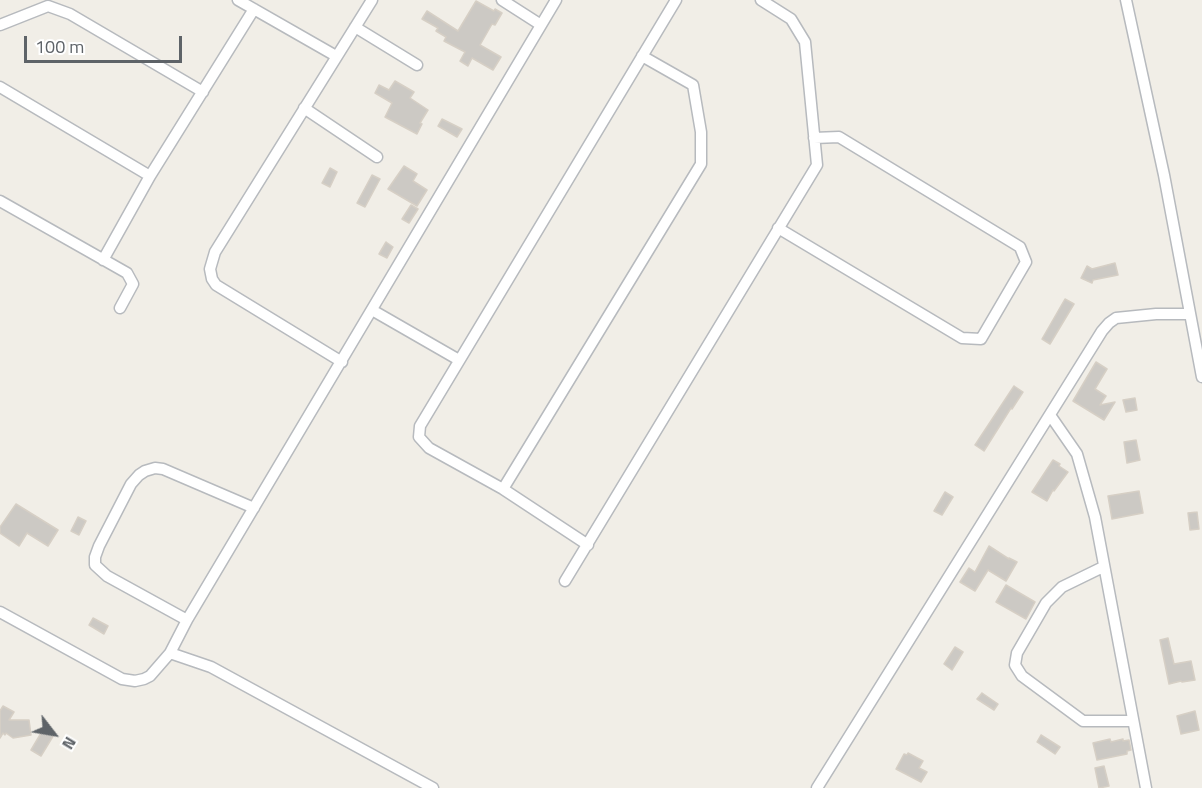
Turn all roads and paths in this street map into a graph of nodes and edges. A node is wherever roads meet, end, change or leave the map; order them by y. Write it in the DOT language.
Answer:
graph roads {
  1 [pos="238,0"];
  2 [pos="372,0"];
  3 [pos="502,0"];
  4 [pos="556,0"];
  5 [pos="676,0"];
  6 [pos="760,0"];
  7 [pos="1126,0"];
  8 [pos="254,9"];
  9 [pos="0,25"];
  10 [pos="541,25"];
  11 [pos="355,27"];
  12 [pos="336,56"];
  13 [pos="642,56"];
  14 [pos="417,65"];
  15 [pos="0,87"];
  16 [pos="203,92"];
  17 [pos="304,108"];
  18 [pos="814,138"];
  19 [pos="377,157"];
  20 [pos="150,176"];
  21 [pos="0,201"];
  22 [pos="778,228"];
  23 [pos="103,260"];
  24 [pos="120,308"];
  25 [pos="372,310"];
  26 [pos="1190,314"];
  27 [pos="459,360"];
  28 [pos="342,362"];
  29 [pos="1202,377"];
  30 [pos="1050,415"];
  31 [pos="503,489"];
  32 [pos="254,508"];
  33 [pos="588,544"];
  34 [pos="1103,567"];
  35 [pos="566,581"];
  36 [pos="0,612"];
  37 [pos="187,620"];
  38 [pos="170,653"];
  39 [pos="1133,721"];
  40 [pos="430,787"];
  41 [pos="818,788"];
  42 [pos="1146,788"];
  1 -- 8 [label="street"];
  2 -- 11 [label="street"];
  3 -- 10 [label="street"];
  4 -- 10 [label="street"];
  5 -- 13 [label="street"];
  6 -- 18 [label="street"];
  7 -- 26 [label="street"];
  8 -- 12 [label="street"];
  8 -- 16 [label="street"];
  9 -- 16 [label="street"];
  10 -- 25 [label="street"];
  11 -- 12 [label="street"];
  11 -- 14 [label="street"];
  12 -- 17 [label="street"];
  13 -- 27 [label="street"];
  13 -- 31 [label="street"];
  15 -- 20 [label="street"];
  16 -- 20 [label="street"];
  17 -- 19 [label="street"];
  17 -- 28 [label="street"];
  18 -- 22 [label="street"];
  18 -- 22 [label="street"];
  20 -- 23 [label="street"];
  21 -- 23 [label="street"];
  22 -- 33 [label="street"];
  23 -- 24 [label="street"];
  25 -- 27 [label="street"];
  25 -- 28 [label="street"];
  26 -- 29 [label="street"];
  26 -- 30 [label="street"];
  27 -- 31 [label="street"];
  28 -- 32 [label="street"];
  30 -- 34 [label="street"];
  30 -- 41 [label="street"];
  31 -- 33 [label="street"];
  32 -- 37 [label="street"];
  32 -- 37 [label="street"];
  33 -- 35 [label="street"];
  34 -- 39 [label="street"];
  34 -- 39 [label="street"];
  36 -- 38 [label="street"];
  37 -- 38 [label="street"];
  38 -- 40 [label="street"];
  39 -- 42 [label="street"];
}
